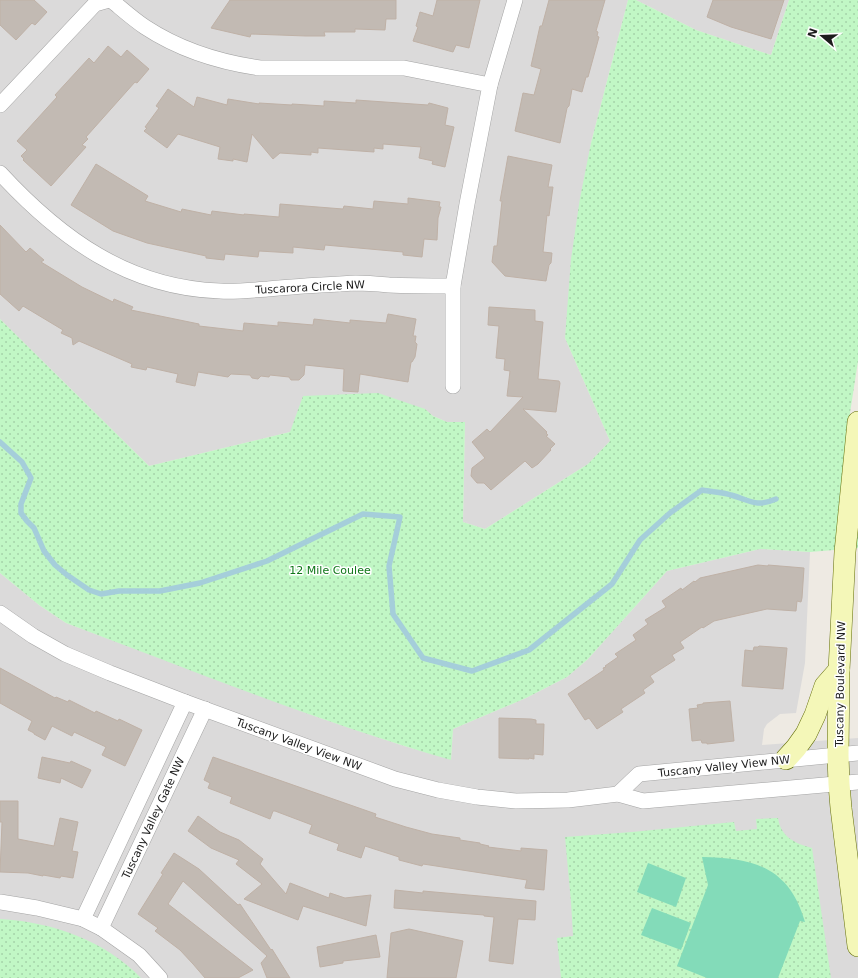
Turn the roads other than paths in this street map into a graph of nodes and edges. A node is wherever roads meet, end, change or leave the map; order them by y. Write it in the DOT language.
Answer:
graph roads {
  1 [pos="110,0"];
  2 [pos="515,0"];
  3 [pos="490,85"];
  4 [pos="0,105"];
  5 [pos="0,173"];
  6 [pos="452,286"];
  7 [pos="453,386"];
  8 [pos="858,422"];
  9 [pos="0,613"];
  10 [pos="839,670"];
  11 [pos="185,702"];
  12 [pos="205,709"];
  13 [pos="848,754"];
  14 [pos="786,759"];
  15 [pos="848,783"];
  16 [pos="618,794"];
  17 [pos="0,902"];
  18 [pos="83,919"];
  19 [pos="101,928"];
  20 [pos="858,946"];
  21 [pos="160,978"];
  1 -- 3 [label="street"];
  1 -- 4 [label="street"];
  2 -- 3 [label="street"];
  3 -- 6 [label="street"];
  5 -- 6 [label="street, Tuscarora Circle NW"];
  6 -- 7 [label="street"];
  8 -- 10 [label="street, Tuscany Boulevard NW"];
  9 -- 11 [label="street, Tuscany Valley View NW"];
  10 -- 13 [label="street, Tuscany Boulevard NW"];
  10 -- 14 [label="street"];
  11 -- 12 [label="street, Tuscany Valley View NW"];
  11 -- 18 [label="street, Tuscany Valley Gate NW"];
  12 -- 16 [label="street, Tuscany Valley View NW"];
  12 -- 19 [label="street, Tuscany Valley Gate NW"];
  13 -- 14 [label="street, Tuscany Valley View NW"];
  13 -- 15 [label="street, Tuscany Boulevard NW"];
  14 -- 16 [label="street, Tuscany Valley View NW"];
  15 -- 16 [label="street, Tuscany Valley View NW"];
  15 -- 20 [label="street, Tuscany Boulevard NW"];
  17 -- 18 [label="street"];
  18 -- 19 [label="street"];
  19 -- 21 [label="street"];
}
